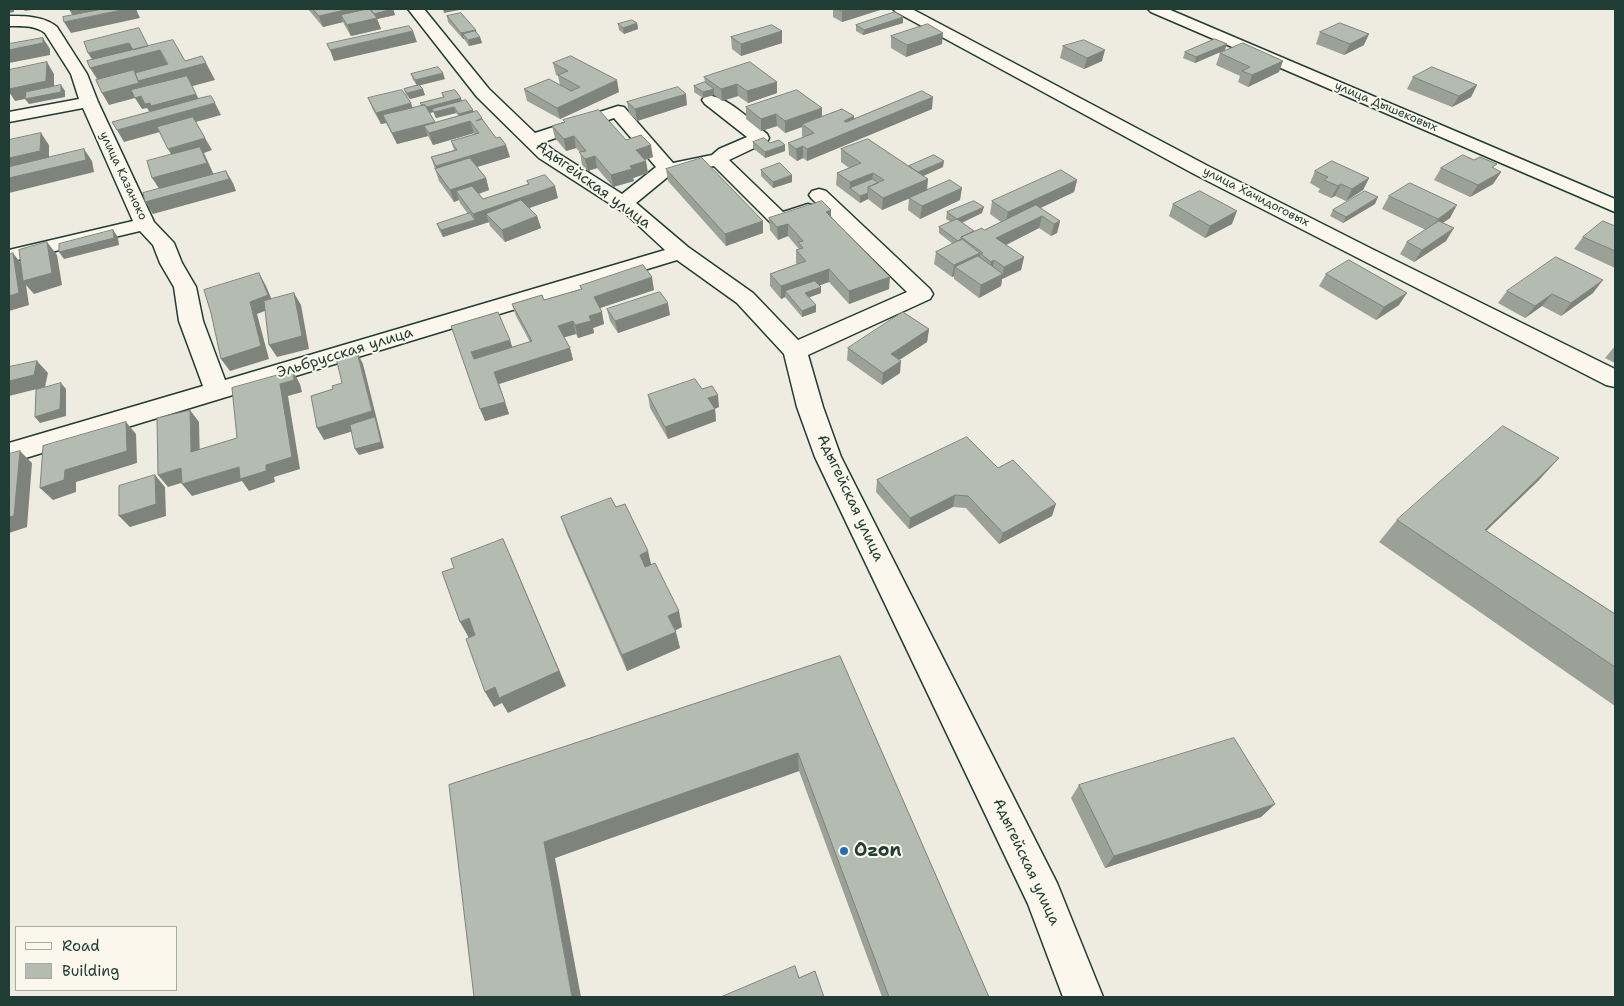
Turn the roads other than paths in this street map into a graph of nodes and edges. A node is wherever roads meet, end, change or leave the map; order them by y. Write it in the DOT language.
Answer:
graph roads {
  1 [pos="416,9"];
  2 [pos="901,9"];
  3 [pos="1156,9"];
  4 [pos="9,21"];
  5 [pos="711,100"];
  6 [pos="89,102"];
  7 [pos="9,117"];
  8 [pos="531,140"];
  9 [pos="718,159"];
  10 [pos="668,169"];
  11 [pos="622,204"];
  12 [pos="1615,206"];
  13 [pos="145,224"];
  14 [pos="680,252"];
  15 [pos="9,256"];
  16 [pos="795,351"];
  17 [pos="1615,379"];
  18 [pos="216,392"];
  19 [pos="9,453"];
  20 [pos="1083,997"];
  1 -- 8 [label="street, Адыгейская улица"];
  2 -- 17 [label="street, улица Хачидоговых"];
  3 -- 12 [label="street, улица Дышековых"];
  4 -- 6 [label="street, улица Казаноко"];
  5 -- 9 [label="street"];
  6 -- 7 [label="street"];
  6 -- 13 [label="street, улица Казаноко"];
  8 -- 10 [label="street"];
  8 -- 11 [label="street, Адыгейская улица"];
  9 -- 10 [label="street"];
  9 -- 16 [label="street"];
  10 -- 11 [label="street"];
  11 -- 14 [label="street, Адыгейская улица"];
  13 -- 15 [label="street"];
  13 -- 18 [label="street, улица Казаноко"];
  14 -- 16 [label="street, Адыгейская улица"];
  14 -- 18 [label="street, Эльбрусская улица"];
  16 -- 20 [label="street, Адыгейская улица"];
  18 -- 19 [label="street, Эльбрусская улица"];
}
